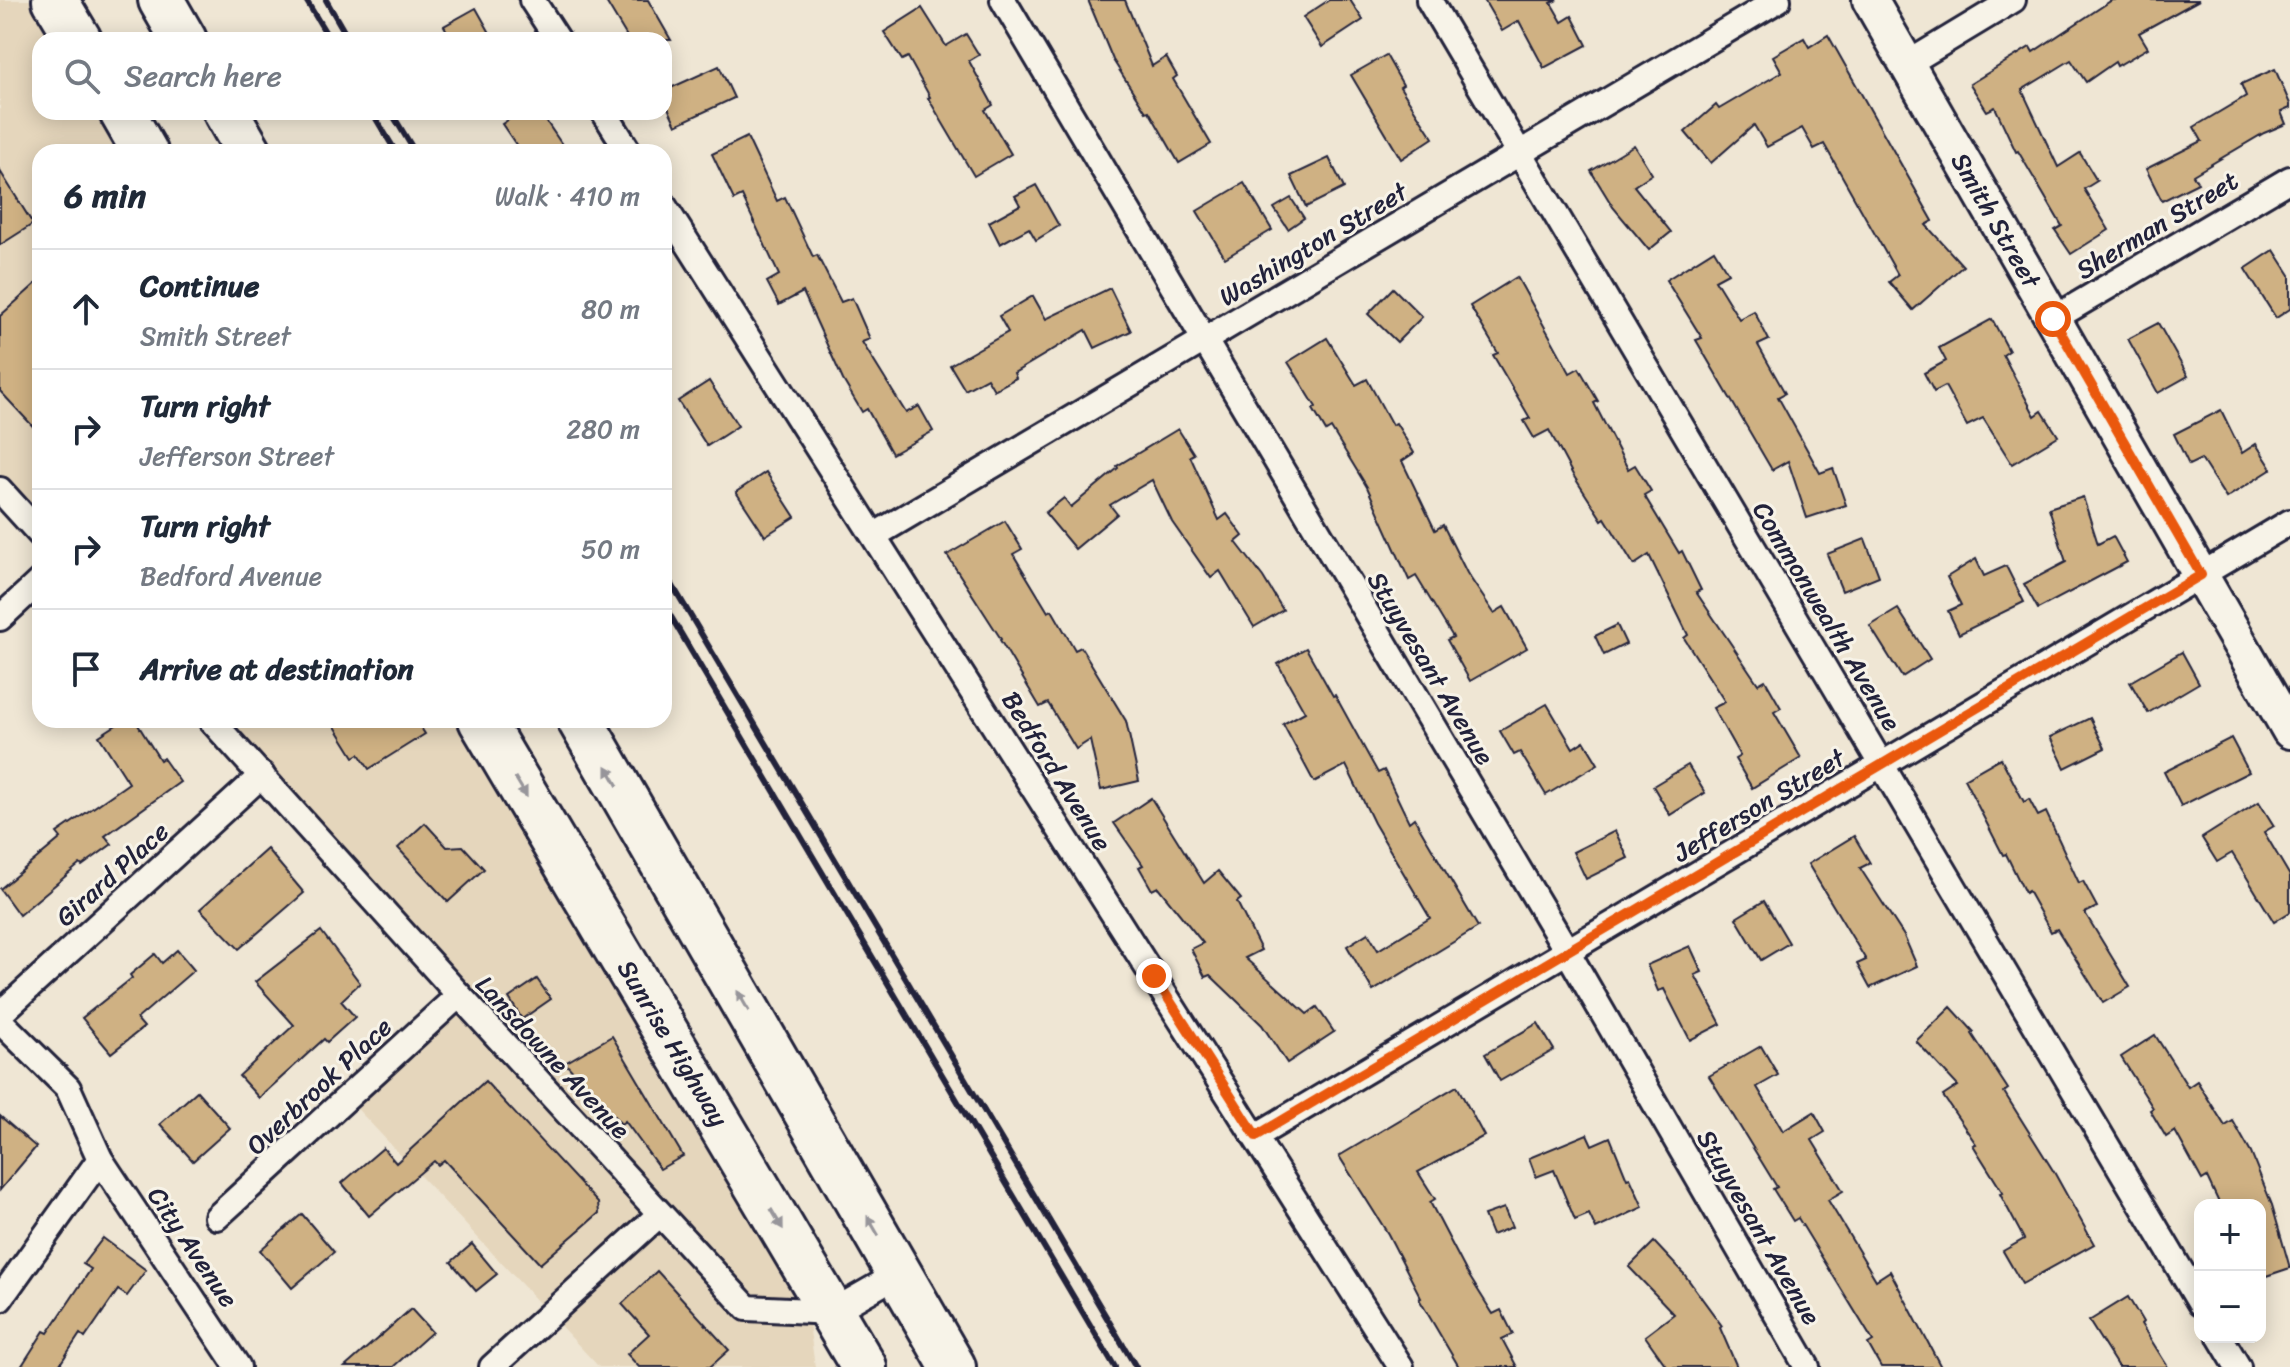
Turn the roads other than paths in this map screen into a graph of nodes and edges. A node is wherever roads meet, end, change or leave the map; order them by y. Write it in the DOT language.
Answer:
graph roads {
  1 [pos="55,0"];
  2 [pos="161,0"];
  3 [pos="532,0"];
  4 [pos="1003,0"];
  5 [pos="1429,0"];
  6 [pos="1778,0"];
  7 [pos="1870,0"];
  8 [pos="2013,0"];
  9 [pos="74,32"];
  10 [pos="179,32"];
  11 [pos="553,32"];
  12 [pos="1907,64"];
  13 [pos="127,120"];
  14 [pos="231,120"];
  15 [pos="609,120"];
  16 [pos="140,144"];
  17 [pos="244,144"];
  18 [pos="624,144"];
  19 [pos="1520,154"];
  20 [pos="2290,179"];
  21 [pos="672,218"];
  22 [pos="2053,319"];
  23 [pos="1204,341"];
  24 [pos="0,490"];
  25 [pos="2290,522"];
  26 [pos="32,525"];
  27 [pos="875,535"];
  28 [pos="2201,575"];
  29 [pos="32,588"];
  30 [pos="0,618"];
  31 [pos="218,728"];
  32 [pos="486,728"];
  33 [pos="585,728"];
  34 [pos="2290,731"];
  35 [pos="1882,764"];
  36 [pos="262,775"];
  37 [pos="1567,951"];
  38 [pos="459,995"];
  39 [pos="0,1014"];
  40 [pos="0,1021"];
  41 [pos="1256,1136"];
  42 [pos="100,1159"];
  43 [pos="660,1214"];
  44 [pos="217,1217"];
  45 [pos="900,1273"];
  46 [pos="2194,1293"];
  47 [pos="0,1299"];
  48 [pos="832,1312"];
  49 [pos="2224,1343"];
  50 [pos="238,1367"];
  51 [pos="492,1367"];
  52 [pos="864,1367"];
  53 [pos="953,1367"];
  54 [pos="1401,1367"];
  55 [pos="1807,1367"];
  56 [pos="2238,1367"];
  1 -- 9 [label="highway"];
  2 -- 10 [label="highway"];
  3 -- 11 [label="street"];
  4 -- 23 [label="street, Stuyvesant Avenue"];
  5 -- 19 [label="street, Commonwealth Avenue"];
  6 -- 19 [label="street, Washington Street"];
  7 -- 12 [label="street, Smith Street"];
  8 -- 12 [label="street"];
  12 -- 22 [label="street, Smith Street"];
  13 -- 16 [label="highway"];
  14 -- 17 [label="highway"];
  15 -- 18 [label="street"];
  19 -- 23 [label="street, Washington Street"];
  19 -- 35 [label="street, Commonwealth Avenue"];
  20 -- 22 [label="street, Sherman Street"];
  21 -- 27 [label="street, Bedford Avenue"];
  22 -- 28 [label="street, Smith Street"];
  23 -- 27 [label="street, Washington Street"];
  23 -- 37 [label="street, Stuyvesant Avenue"];
  24 -- 26 [label="street"];
  25 -- 28 [label="street, Jefferson Street"];
  27 -- 41 [label="street, Bedford Avenue"];
  28 -- 34 [label="street, Smith Street"];
  28 -- 35 [label="street, Jefferson Street"];
  29 -- 30 [label="street"];
  31 -- 36 [label="street, Lansdowne Avenue"];
  32 -- 48 [label="highway, Sunrise Highway, one-way"];
  45 -- 33 [label="highway, one-way"];
  35 -- 37 [label="street, Jefferson Street"];
  35 -- 46 [label="street, Commonwealth Avenue"];
  36 -- 38 [label="street, Lansdowne Avenue"];
  36 -- 39 [label="street, Girard Place"];
  37 -- 41 [label="street, Jefferson Street"];
  37 -- 55 [label="street, Stuyvesant Avenue"];
  38 -- 43 [label="street, Lansdowne Avenue"];
  38 -- 44 [label="street, Overbrook Place"];
  40 -- 42 [label="street, City Avenue"];
  41 -- 54 [label="street, Bedford Avenue"];
  42 -- 47 [label="street"];
  42 -- 50 [label="street, City Avenue"];
  43 -- 48 [label="street, Lansdowne Avenue"];
  43 -- 51 [label="street"];
  45 -- 48 [label="street"];
  45 -- 53 [label="highway"];
  48 -- 52 [label="highway, Sunrise Highway"];
  49 -- 56 [label="street"];
}
